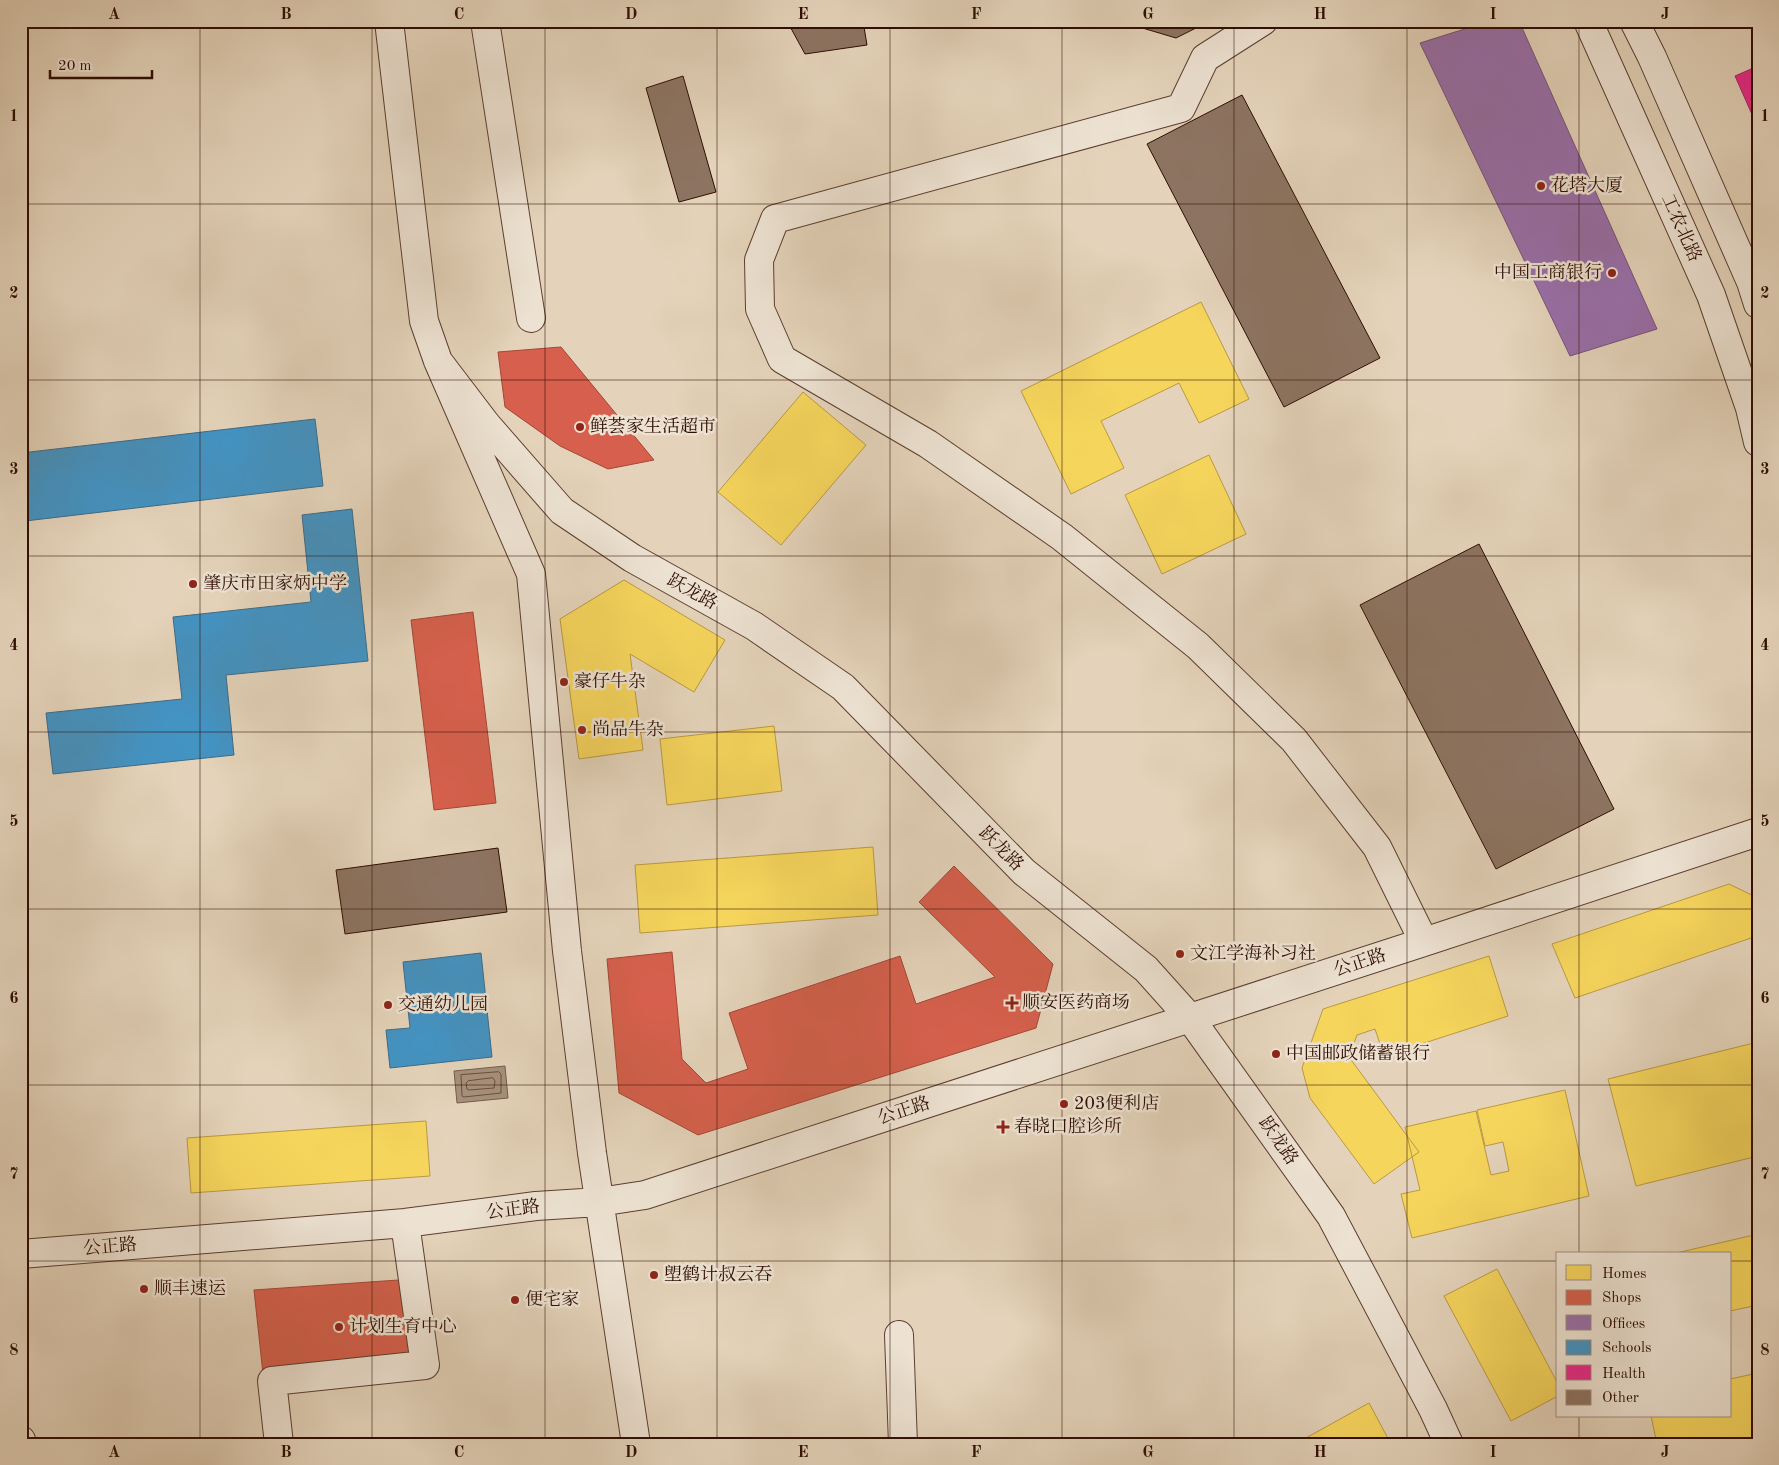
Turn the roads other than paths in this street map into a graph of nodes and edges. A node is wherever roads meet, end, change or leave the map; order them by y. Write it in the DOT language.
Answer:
graph roads {
  1 [pos="389,21"];
  2 [pos="485,21"];
  3 [pos="1263,21"];
  4 [pos="1588,21"];
  5 [pos="1634,21"];
  6 [pos="1758,304"];
  7 [pos="531,318"];
  8 [pos="438,361"];
  9 [pos="1758,442"];
  10 [pos="1758,832"];
  11 [pos="1424,942"];
  12 [pos="1190,1018"];
  13 [pos="599,1202"];
  14 [pos="405,1223"];
  15 [pos="21,1254"];
  16 [pos="899,1335"];
  17 [pos="21,1440"];
  18 [pos="22,1444"];
  19 [pos="279,1444"];
  20 [pos="636,1444"];
  21 [pos="903,1444"];
  22 [pos="1449,1444"];
  1 -- 8 [label="street"];
  2 -- 7 [label="street"];
  3 -- 11 [label="street"];
  4 -- 9 [label="street, 工农北路"];
  5 -- 6 [label="street"];
  8 -- 12 [label="street, 跃龙路"];
  8 -- 13 [label="street"];
  10 -- 11 [label="street, 公正路"];
  11 -- 12 [label="street, 公正路"];
  12 -- 13 [label="street, 公正路"];
  12 -- 22 [label="street, 跃龙路"];
  13 -- 14 [label="street, 公正路"];
  13 -- 20 [label="street"];
  14 -- 15 [label="street, 公正路"];
  14 -- 19 [label="street"];
  16 -- 21 [label="street"];
  17 -- 18 [label="street"];
}
